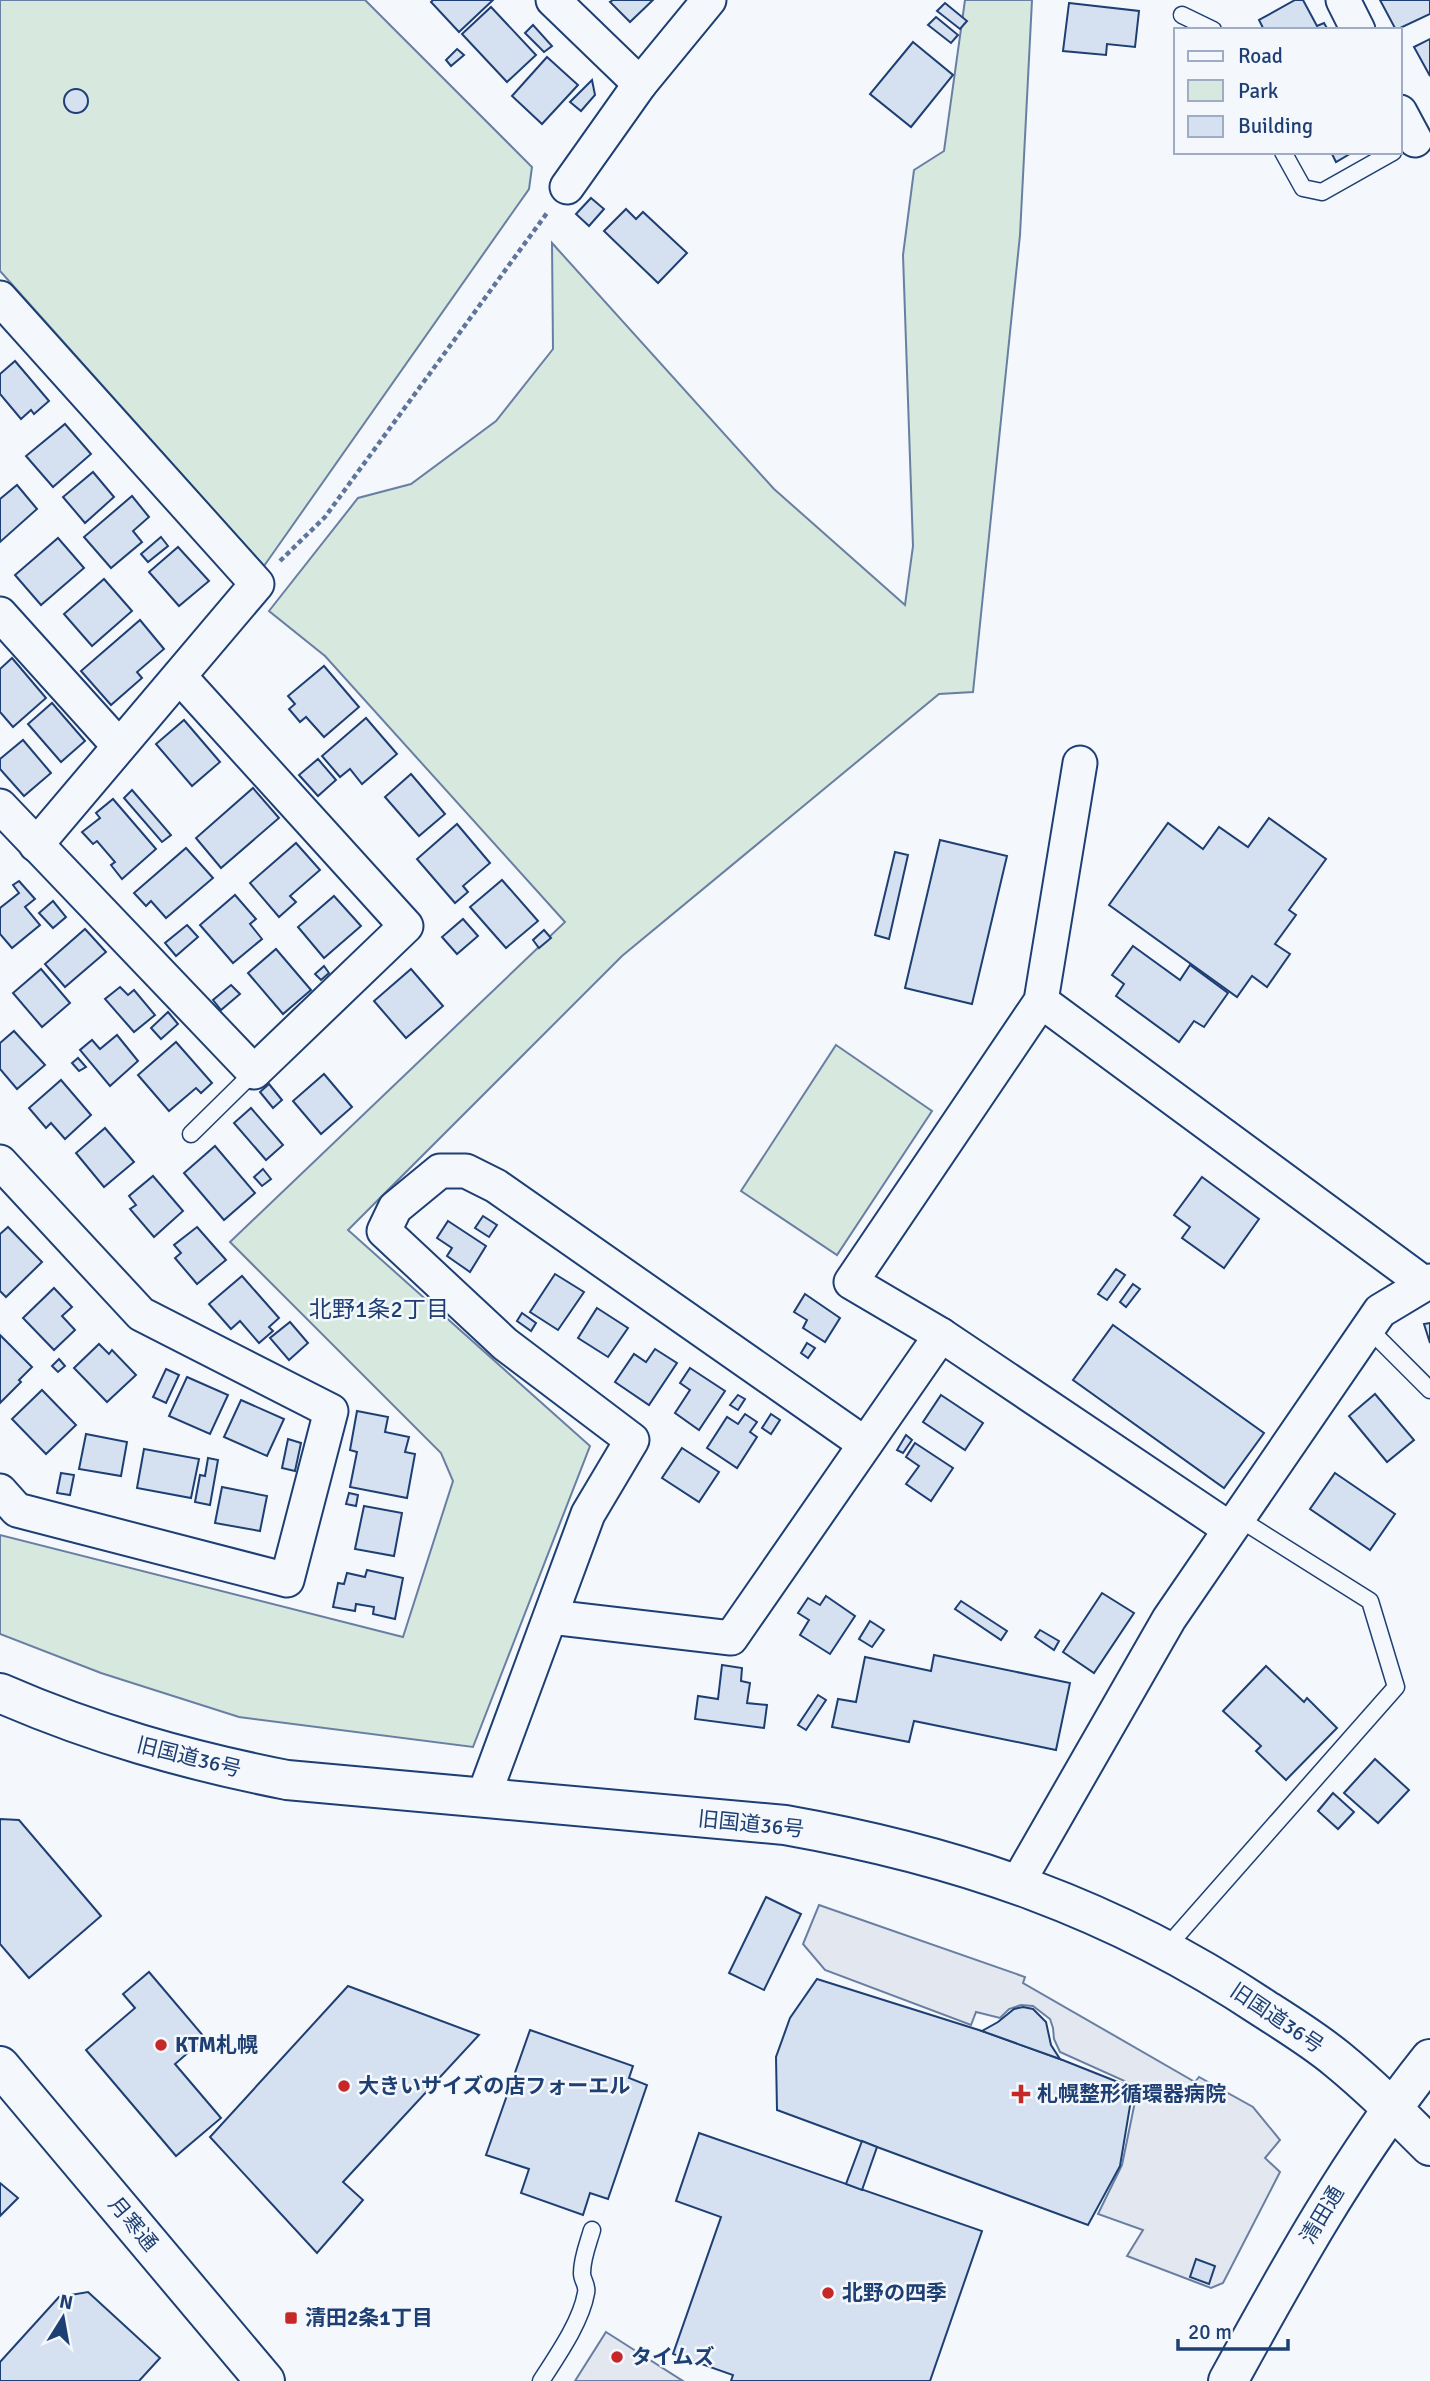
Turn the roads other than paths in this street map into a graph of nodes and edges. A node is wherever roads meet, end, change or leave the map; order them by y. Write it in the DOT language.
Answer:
graph roads {
  1 [pos="553,0"];
  2 [pos="709,0"];
  3 [pos="1343,0"];
  4 [pos="1182,15"];
  5 [pos="1209,28"];
  6 [pos="1357,28"];
  7 [pos="640,84"];
  8 [pos="1284,154"];
  9 [pos="1381,154"];
  10 [pos="566,187"];
  11 [pos="0,298"];
  12 [pos="0,614"];
  13 [pos="180,677"];
  14 [pos="119,746"];
  15 [pos="1080,763"];
  16 [pos="0,806"];
  17 [pos="36,845"];
  18 [pos="1041,1001"];
  19 [pos="254,1072"];
  20 [pos="191,1134"];
  21 [pos="5,1179"];
  22 [pos="1428,1283"];
  23 [pos="1368,1328"];
  24 [pos="942,1335"];
  25 [pos="1430,1390"];
  26 [pos="865,1444"];
  27 [pos="0,1491"];
  28 [pos="1234,1524"];
  29 [pos="551,1617"];
  30 [pos="0,1693"];
  31 [pos="482,1798"];
  32 [pos="1017,1884"];
  33 [pos="1166,1948"];
  34 [pos="1430,2059"];
  35 [pos="2,2073"];
  36 [pos="1393,2109"];
  37 [pos="1430,2146"];
  38 [pos="592,2230"];
  39 [pos="265,2381"];
  40 [pos="541,2381"];
  41 [pos="1228,2381"];
  1 -- 7 [label="street"];
  2 -- 7 [label="street"];
  3 -- 6 [label="street"];
  4 -- 5 [label="lane"];
  7 -- 10 [label="street"];
  8 -- 9 [label="lane"];
  11 -- 13 [label="street"];
  12 -- 14 [label="street"];
  13 -- 14 [label="street"];
  13 -- 19 [label="street"];
  14 -- 17 [label="street"];
  15 -- 18 [label="street"];
  16 -- 17 [label="street"];
  17 -- 19 [label="street"];
  18 -- 22 [label="street"];
  18 -- 24 [label="street"];
  19 -- 20 [label="lane"];
  21 -- 27 [label="street"];
  22 -- 23 [label="street"];
  23 -- 25 [label="lane"];
  23 -- 28 [label="street"];
  24 -- 26 [label="street"];
  24 -- 28 [label="street"];
  26 -- 29 [label="street"];
  26 -- 29 [label="street"];
  28 -- 32 [label="street"];
  28 -- 33 [label="lane"];
  29 -- 31 [label="street"];
  30 -- 31 [label="main road, 旧国道36号"];
  31 -- 32 [label="main road, 旧国道36号"];
  32 -- 33 [label="main road, 旧国道36号"];
  33 -- 36 [label="main road, 旧国道36号"];
  34 -- 36 [label="main road, 清田通"];
  35 -- 39 [label="main road, 月寒通"];
  36 -- 37 [label="main road, 旧国道36号"];
  36 -- 41 [label="main road, 清田通"];
  38 -- 40 [label="lane"];
}
